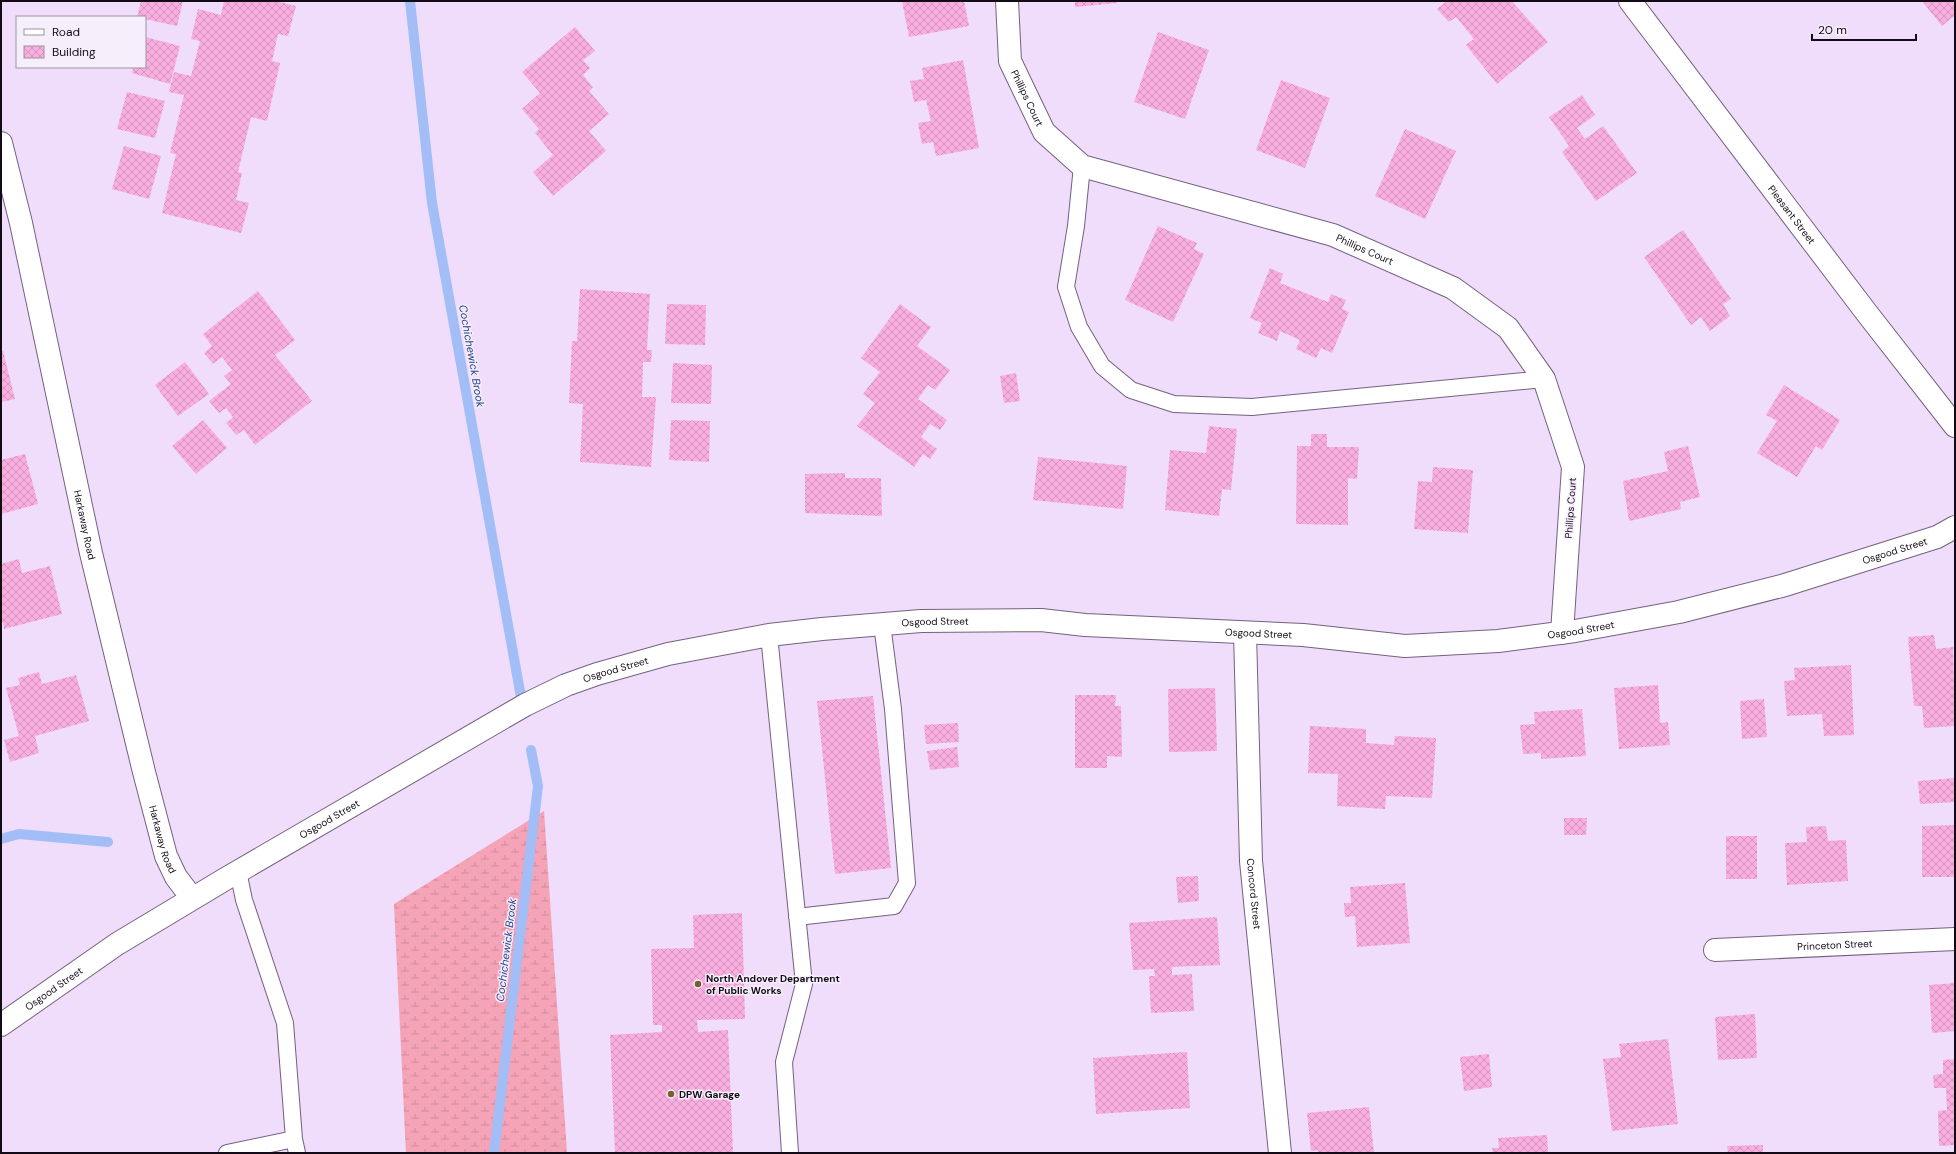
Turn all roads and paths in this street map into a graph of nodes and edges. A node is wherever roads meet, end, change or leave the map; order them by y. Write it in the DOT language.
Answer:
graph roads {
  1 [pos="1007,1"];
  2 [pos="1630,1"];
  3 [pos="1,144"];
  4 [pos="1082,166"];
  5 [pos="1544,379"];
  6 [pos="1955,426"];
  7 [pos="1955,527"];
  8 [pos="882,624"];
  9 [pos="1245,633"];
  10 [pos="1562,633"];
  11 [pos="769,635"];
  12 [pos="238,872"];
  13 [pos="192,898"];
  14 [pos="797,917"];
  15 [pos="1955,939"];
  16 [pos="1715,950"];
  17 [pos="1,1025"];
  18 [pos="296,1146"];
  19 [pos="227,1153"];
  20 [pos="790,1153"];
  21 [pos="1280,1153"];
  1 -- 4 [label="street, Phillips Court"];
  2 -- 6 [label="street, Pleasant Street"];
  3 -- 13 [label="street, Harkaway Road"];
  4 -- 5 [label="street, Phillips Court"];
  4 -- 5 [label="lane"];
  5 -- 10 [label="street, Phillips Court"];
  7 -- 10 [label="street, Osgood Street"];
  8 -- 9 [label="street, Osgood Street"];
  8 -- 11 [label="street, Osgood Street"];
  8 -- 14 [label="lane"];
  9 -- 10 [label="street, Osgood Street"];
  9 -- 21 [label="street, Concord Street"];
  11 -- 12 [label="street, Osgood Street"];
  11 -- 14 [label="lane"];
  12 -- 13 [label="street, Osgood Street"];
  12 -- 18 [label="lane"];
  13 -- 17 [label="street, Osgood Street"];
  14 -- 20 [label="lane"];
  15 -- 16 [label="street, Princeton Street"];
  18 -- 19 [label="lane"];
}
